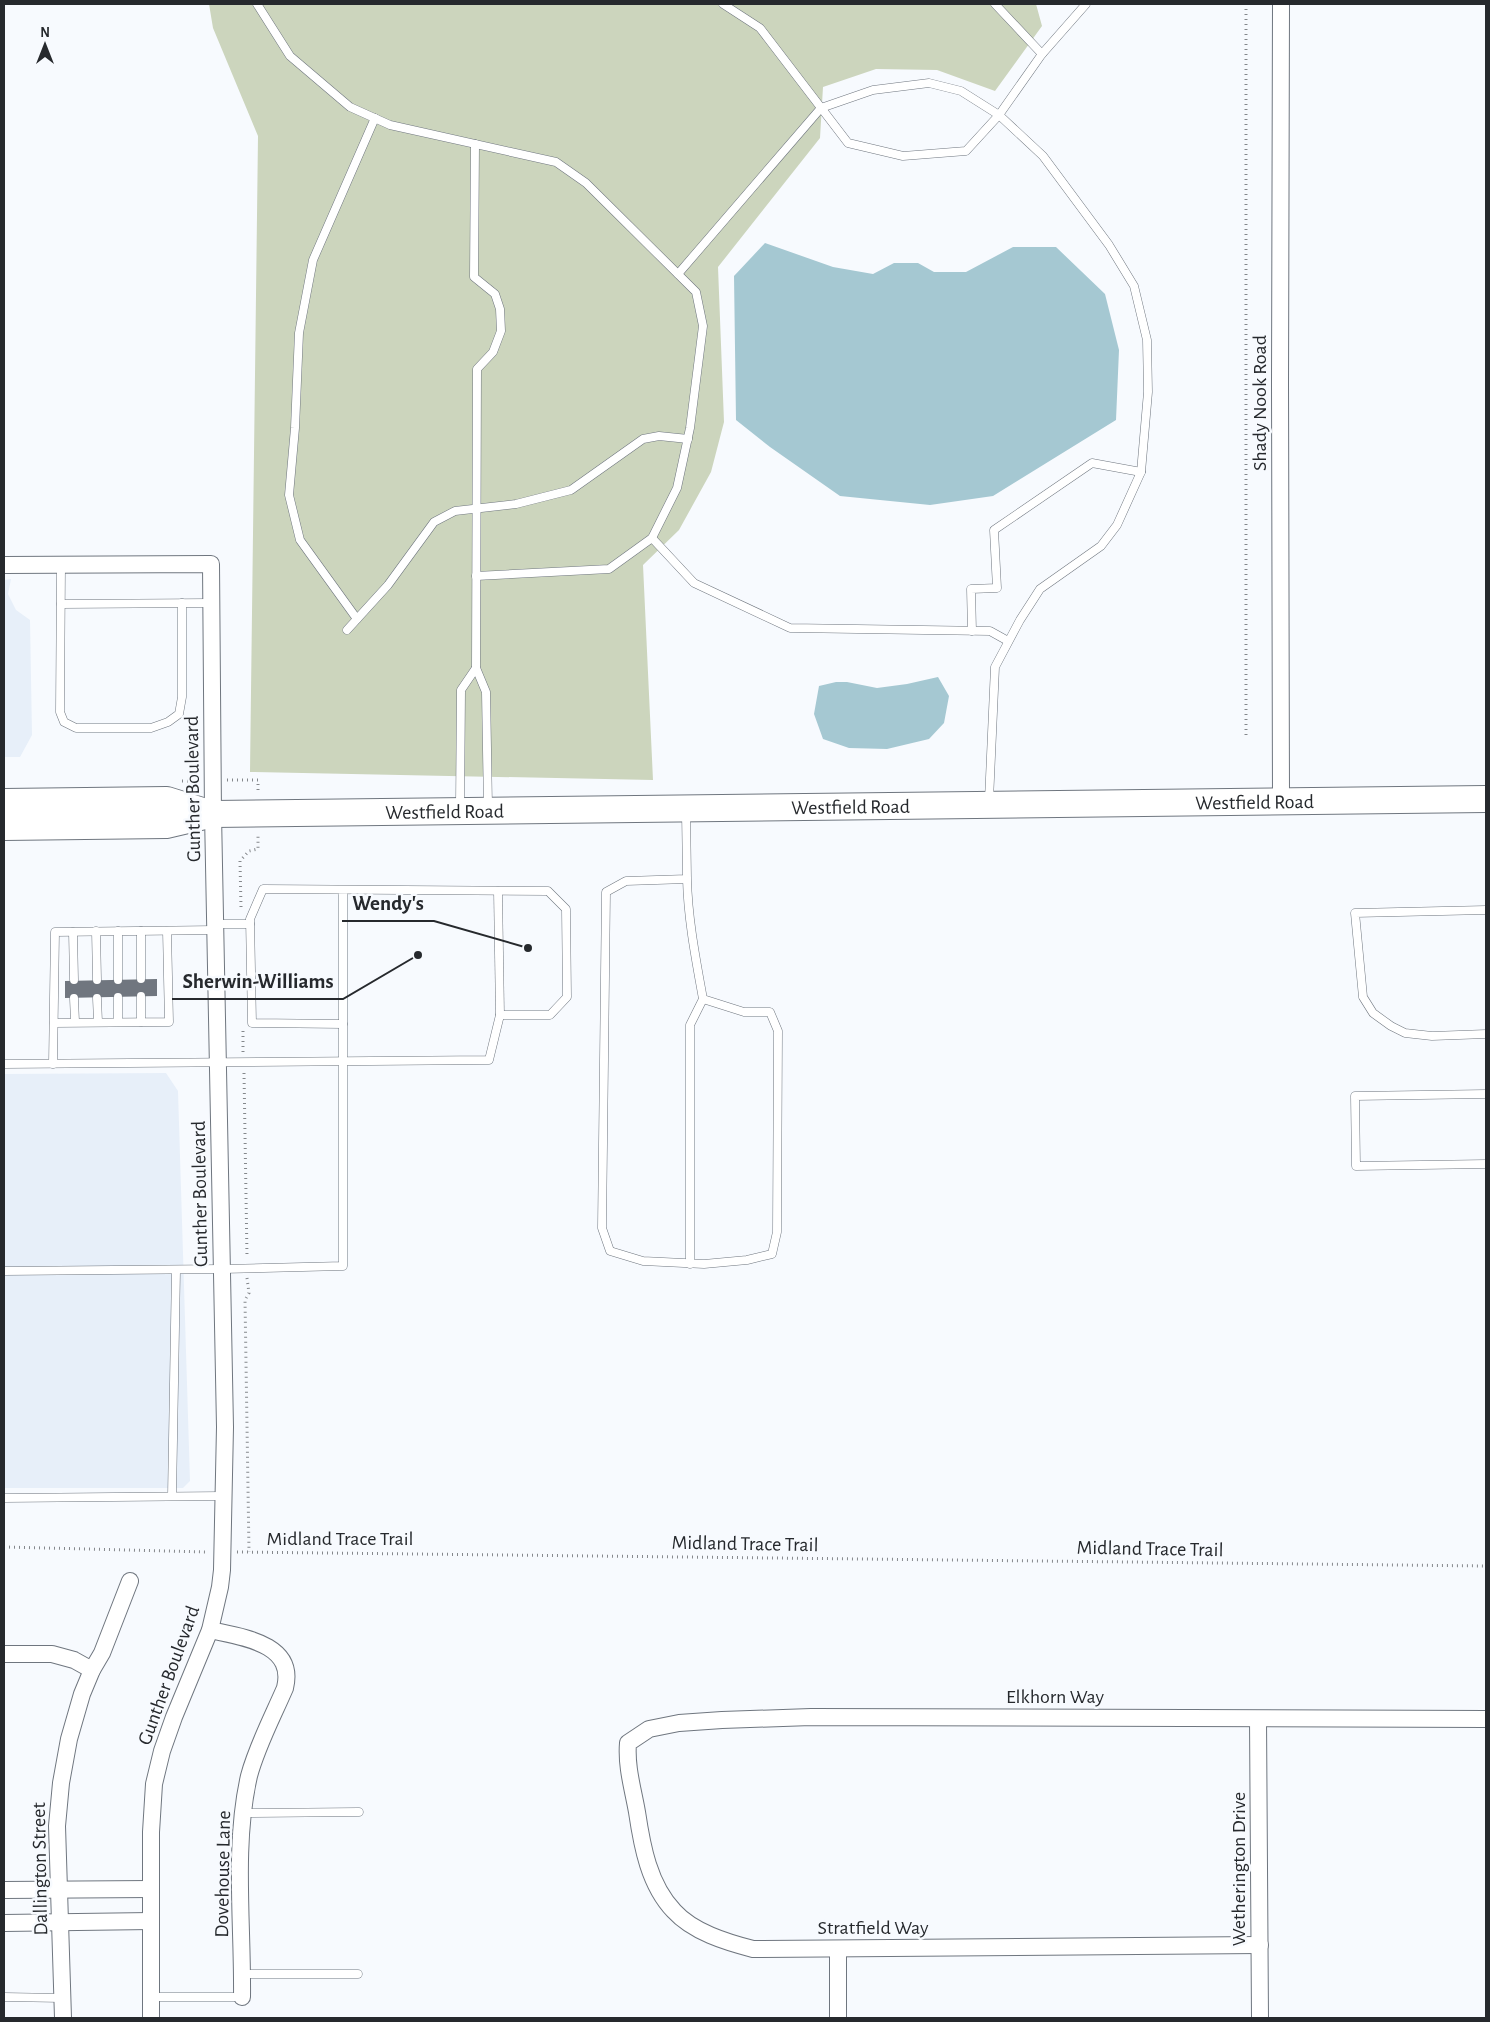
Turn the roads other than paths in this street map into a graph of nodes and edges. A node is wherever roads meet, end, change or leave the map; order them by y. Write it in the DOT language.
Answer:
graph roads {
  1 [pos="257,4"];
  2 [pos="723,4"];
  3 [pos="995,4"];
  4 [pos="1086,4"];
  5 [pos="1281,4"];
  6 [pos="1042,54"];
  7 [pos="821,108"];
  8 [pos="999,115"];
  9 [pos="375,118"];
  10 [pos="475,144"];
  11 [pos="678,274"];
  12 [pos="688,439"];
  13 [pos="1141,472"];
  14 [pos="476,509"];
  15 [pos="652,538"];
  16 [pos="4,565"];
  17 [pos="61,565"];
  18 [pos="476,576"];
  19 [pos="182,603"];
  20 [pos="211,603"];
  21 [pos="61,604"];
  22 [pos="357,619"];
  23 [pos="347,630"];
  24 [pos="972,631"];
  25 [pos="1008,641"];
  26 [pos="476,668"];
  27 [pos="1486,799"];
  28 [pos="4,802"];
  29 [pos="1281,802"];
  30 [pos="989,805"];
  31 [pos="686,808"];
  32 [pos="460,810"];
  33 [pos="488,810"];
  34 [pos="213,814"];
  35 [pos="4,827"];
  36 [pos="687,879"];
  37 [pos="343,890"];
  38 [pos="498,890"];
  39 [pos="1486,910"];
  40 [pos="250,924"];
  41 [pos="215,927"];
  42 [pos="141,931"];
  43 [pos="167,931"];
  44 [pos="73,932"];
  45 [pos="96,932"];
  46 [pos="118,932"];
  47 [pos="141,979"];
  48 [pos="74,980"];
  49 [pos="97,980"];
  50 [pos="118,980"];
  51 [pos="141,996"];
  52 [pos="118,997"];
  53 [pos="74,998"];
  54 [pos="97,998"];
  55 [pos="703,999"];
  56 [pos="500,1015"];
  57 [pos="54,1022"];
  58 [pos="75,1022"];
  59 [pos="98,1022"];
  60 [pos="118,1022"];
  61 [pos="141,1022"];
  62 [pos="343,1024"];
  63 [pos="1486,1034"];
  64 [pos="343,1061"];
  65 [pos="218,1062"];
  66 [pos="4,1064"];
  67 [pos="54,1064"];
  68 [pos="1486,1094"];
  69 [pos="1486,1164"];
  70 [pos="690,1264"];
  71 [pos="222,1269"];
  72 [pos="176,1270"];
  73 [pos="4,1271"];
  74 [pos="172,1496"];
  75 [pos="223,1496"];
  76 [pos="4,1498"];
  77 [pos="130,1582"];
  78 [pos="210,1630"];
  79 [pos="4,1654"];
  80 [pos="92,1670"];
  81 [pos="1258,1719"];
  82 [pos="1486,1720"];
  83 [pos="628,1743"];
  84 [pos="243,1812"];
  85 [pos="359,1812"];
  86 [pos="58,1889"];
  87 [pos="151,1889"];
  88 [pos="4,1890"];
  89 [pos="151,1921"];
  90 [pos="60,1922"];
  91 [pos="4,1923"];
  92 [pos="1260,1946"];
  93 [pos="838,1949"];
  94 [pos="242,1974"];
  95 [pos="358,1974"];
  96 [pos="4,1997"];
  97 [pos="151,1997"];
  98 [pos="242,1997"];
  99 [pos="62,1998"];
  100 [pos="63,2018"];
  101 [pos="151,2018"];
  102 [pos="838,2018"];
  103 [pos="1260,2018"];
  1 -- 9 [label="lane"];
  2 -- 7 [label="lane"];
  3 -- 6 [label="lane"];
  4 -- 6 [label="lane"];
  5 -- 29 [label="street, Shady Nook Road"];
  6 -- 8 [label="lane"];
  7 -- 8 [label="lane"];
  7 -- 8 [label="lane"];
  7 -- 11 [label="lane"];
  8 -- 13 [label="lane"];
  9 -- 10 [label="lane"];
  9 -- 22 [label="lane"];
  10 -- 11 [label="lane"];
  10 -- 14 [label="lane"];
  11 -- 12 [label="lane"];
  12 -- 14 [label="lane"];
  12 -- 15 [label="lane"];
  13 -- 24 [label="lane"];
  13 -- 25 [label="lane"];
  14 -- 18 [label="lane"];
  14 -- 22 [label="lane"];
  15 -- 18 [label="lane"];
  15 -- 24 [label="lane"];
  16 -- 17 [label="street, Gunther Boulevard"];
  17 -- 20 [label="street, Gunther Boulevard"];
  17 -- 21 [label="lane"];
  18 -- 26 [label="lane"];
  19 -- 20 [label="lane"];
  19 -- 21 [label="lane"];
  19 -- 21 [label="lane"];
  20 -- 34 [label="street, Gunther Boulevard"];
  22 -- 23 [label="lane"];
  24 -- 25 [label="lane"];
  25 -- 30 [label="lane"];
  26 -- 32 [label="lane"];
  26 -- 33 [label="lane"];
  27 -- 29 [label="main road, Westfield Road"];
  28 -- 34 [label="main road, Westfield Road"];
  29 -- 30 [label="main road, Westfield Road"];
  30 -- 31 [label="main road, Westfield Road"];
  31 -- 33 [label="main road, Westfield Road"];
  31 -- 36 [label="lane"];
  32 -- 33 [label="main road, Westfield Road"];
  32 -- 34 [label="main road, Westfield Road"];
  34 -- 35 [label="main road, Westfield Road"];
  34 -- 41 [label="street, Gunther Boulevard"];
  36 -- 55 [label="lane"];
  36 -- 70 [label="lane"];
  37 -- 38 [label="lane"];
  37 -- 40 [label="lane"];
  37 -- 62 [label="lane"];
  38 -- 56 [label="lane"];
  38 -- 56 [label="lane"];
  39 -- 63 [label="lane"];
  40 -- 41 [label="lane"];
  40 -- 62 [label="lane"];
  41 -- 43 [label="lane"];
  41 -- 65 [label="street, Gunther Boulevard"];
  42 -- 43 [label="lane"];
  42 -- 46 [label="lane"];
  42 -- 47 [label="lane"];
  43 -- 61 [label="lane"];
  44 -- 45 [label="lane"];
  44 -- 48 [label="lane"];
  44 -- 57 [label="lane"];
  45 -- 46 [label="lane"];
  45 -- 49 [label="lane"];
  46 -- 50 [label="lane"];
  51 -- 61 [label="lane"];
  52 -- 60 [label="lane"];
  53 -- 58 [label="lane"];
  54 -- 59 [label="lane"];
  55 -- 70 [label="lane"];
  55 -- 70 [label="lane"];
  56 -- 64 [label="lane"];
  57 -- 58 [label="lane"];
  57 -- 67 [label="lane"];
  58 -- 59 [label="lane"];
  59 -- 60 [label="lane"];
  60 -- 61 [label="lane"];
  62 -- 64 [label="lane"];
  64 -- 65 [label="lane"];
  64 -- 71 [label="lane"];
  65 -- 67 [label="lane"];
  65 -- 71 [label="street, Gunther Boulevard"];
  66 -- 67 [label="lane"];
  68 -- 69 [label="lane"];
  71 -- 72 [label="lane"];
  71 -- 75 [label="street, Gunther Boulevard"];
  72 -- 73 [label="lane"];
  72 -- 74 [label="lane"];
  74 -- 75 [label="lane"];
  74 -- 76 [label="lane"];
  75 -- 78 [label="street, Gunther Boulevard"];
  77 -- 80 [label="street, Dallington Street"];
  78 -- 84 [label="street, Dovehouse Lane"];
  78 -- 87 [label="street, Gunther Boulevard"];
  79 -- 80 [label="street"];
  80 -- 86 [label="street, Dallington Street"];
  81 -- 82 [label="street, Elkhorn Way"];
  81 -- 83 [label="street, Elkhorn Way"];
  81 -- 92 [label="street, Wetherington Drive"];
  83 -- 93 [label="street, Stratfield Way"];
  84 -- 85 [label="lane"];
  84 -- 94 [label="street, Dovehouse Lane"];
  86 -- 87 [label="street"];
  86 -- 88 [label="street"];
  86 -- 90 [label="street, Dallington Street"];
  87 -- 89 [label="street, Gunther Boulevard"];
  89 -- 90 [label="street"];
  89 -- 97 [label="street, Gunther Boulevard"];
  90 -- 91 [label="street"];
  90 -- 99 [label="street, Dallington Street"];
  92 -- 93 [label="street, Stratfield Way"];
  92 -- 103 [label="street, Wetherington Drive"];
  93 -- 102 [label="street"];
  94 -- 95 [label="lane"];
  94 -- 98 [label="street, Dovehouse Lane"];
  96 -- 99 [label="lane"];
  97 -- 98 [label="lane"];
  97 -- 101 [label="street, Gunther Boulevard"];
  99 -- 100 [label="street, Dallington Street"];
}
